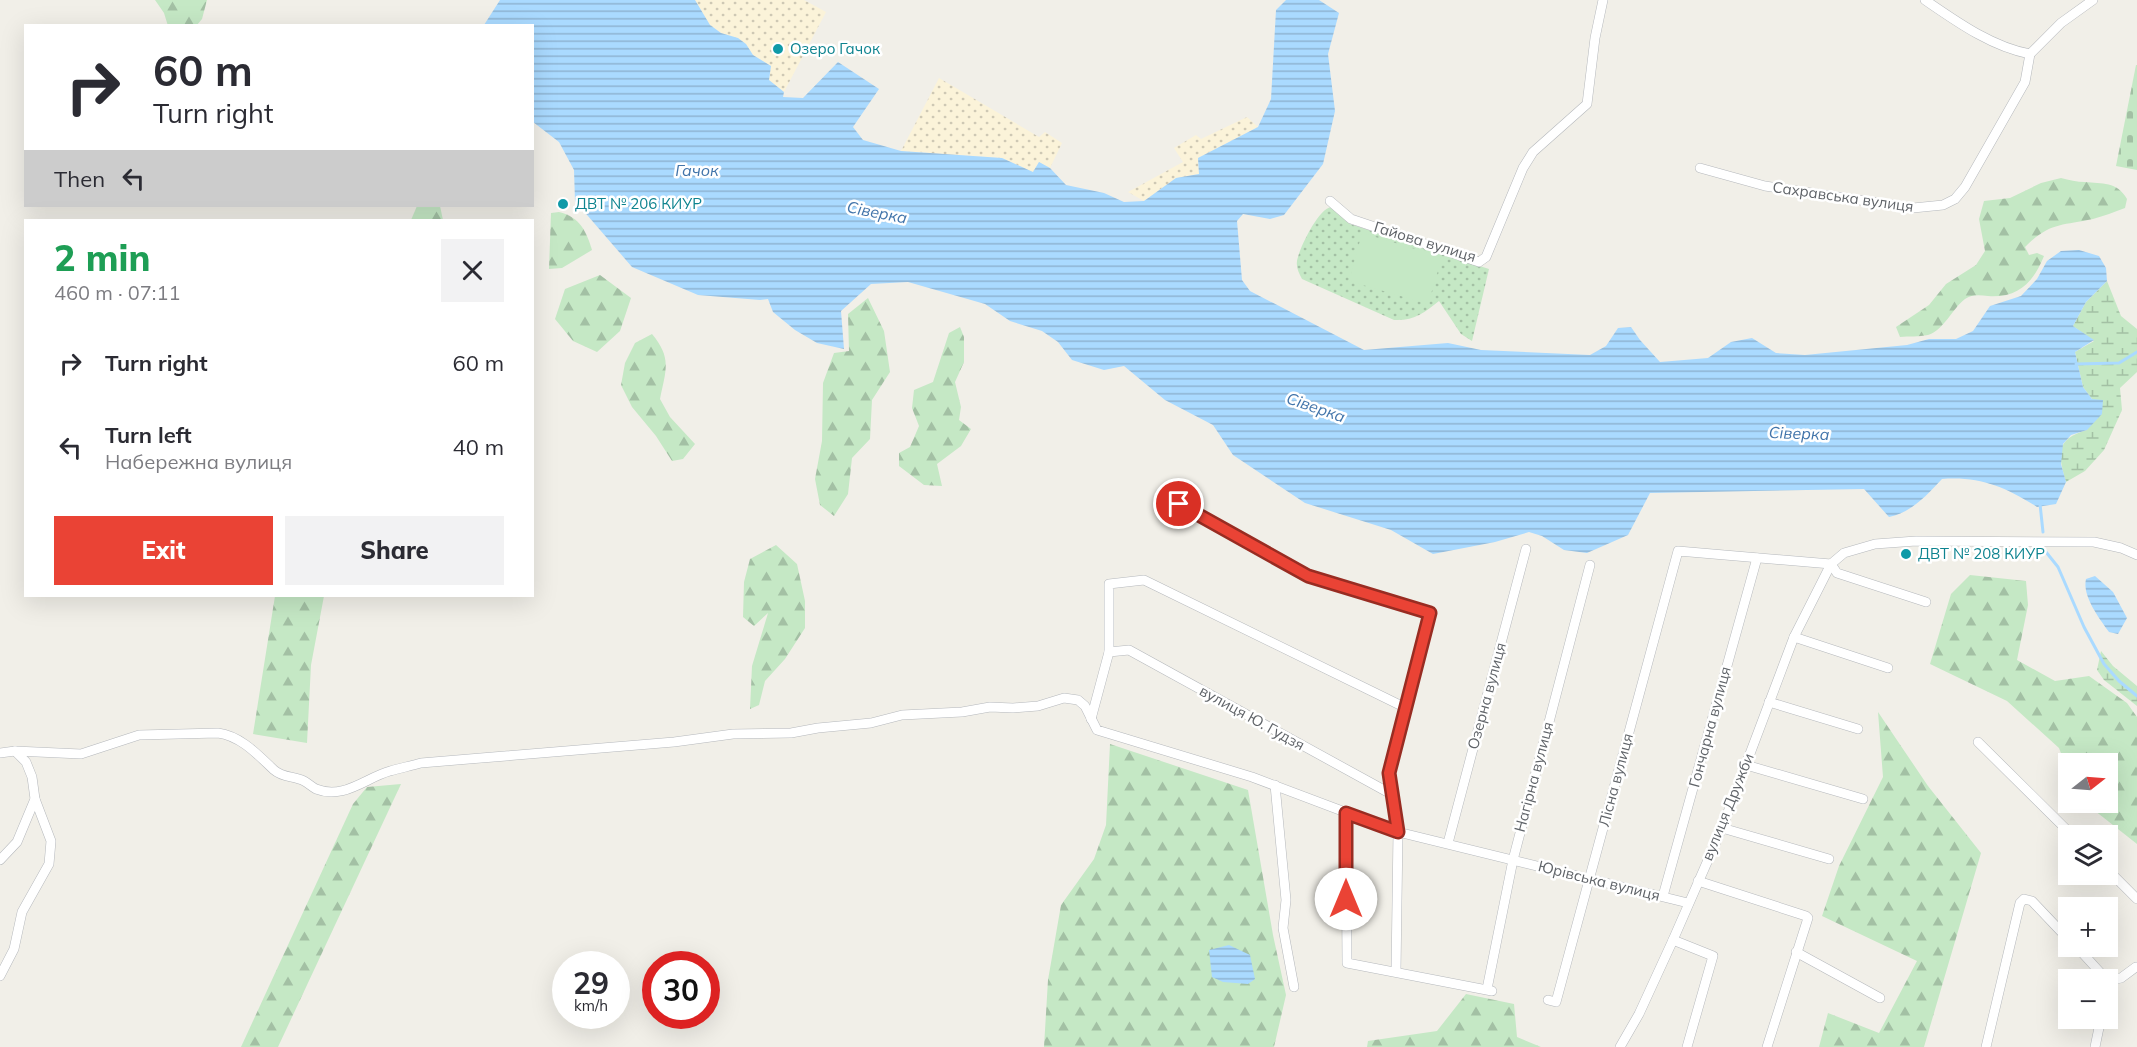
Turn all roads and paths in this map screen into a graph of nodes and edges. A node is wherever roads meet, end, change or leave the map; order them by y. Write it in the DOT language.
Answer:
graph roads {
  1 [pos="1603,0"];
  2 [pos="1925,0"];
  3 [pos="2093,0"];
  4 [pos="2030,54"];
  5 [pos="1700,168"];
  6 [pos="1329,201"];
  7 [pos="1179,504"];
  8 [pos="1526,549"];
  9 [pos="2136,552"];
  10 [pos="1757,558"];
  11 [pos="1831,564"];
  12 [pos="1590,565"];
  13 [pos="1926,602"];
  14 [pos="1794,637"];
  15 [pos="1109,652"];
  16 [pos="1888,668"];
  17 [pos="1769,702"];
  18 [pos="1406,708"];
  19 [pos="1091,719"];
  20 [pos="1858,729"];
  21 [pos="1978,742"];
  22 [pos="15,751"];
  23 [pos="0,753"];
  24 [pos="1746,765"];
  25 [pos="1275,785"];
  26 [pos="1393,795"];
  27 [pos="35,799"];
  28 [pos="1863,799"];
  29 [pos="1346,813"];
  30 [pos="2062,825"];
  31 [pos="1722,828"];
  32 [pos="1398,832"];
  33 [pos="1448,843"];
  34 [pos="1829,859"];
  35 [pos="0,860"];
  36 [pos="1511,860"];
  37 [pos="1590,879"];
  38 [pos="2118,880"];
  39 [pos="1698,881"];
  40 [pos="1663,896"];
  41 [pos="2137,899"];
  42 [pos="1688,903"];
  43 [pos="2058,928"];
  44 [pos="1673,940"];
  45 [pos="1796,952"];
  46 [pos="2086,957"];
  47 [pos="2137,967"];
  48 [pos="2096,969"];
  49 [pos="1396,971"];
  50 [pos="0,976"];
  51 [pos="2118,979"];
  52 [pos="1294,987"];
  53 [pos="1880,998"];
  54 [pos="1548,1000"];
  55 [pos="2099,1029"];
  56 [pos="1620,1047"];
  57 [pos="1687,1047"];
  58 [pos="1767,1047"];
  59 [pos="1986,1047"];
  60 [pos="2096,1047"];
  1 -- 6 [label="street, Гайова вулиця"];
  2 -- 4 [label="street"];
  3 -- 4 [label="street"];
  4 -- 5 [label="street, Сахравська вулиця"];
  7 -- 18 [label="street"];
  8 -- 33 [label="street, Озерна вулиця"];
  9 -- 11 [label="street"];
  10 -- 11 [label="street"];
  10 -- 37 [label="street, Лісна вулиця"];
  10 -- 40 [label="street, Гончарна вулиця"];
  11 -- 13 [label="street"];
  11 -- 14 [label="street, вулиця Дружби"];
  12 -- 36 [label="street, Нагірна вулиця"];
  14 -- 16 [label="street"];
  14 -- 17 [label="street, вулиця Дружби"];
  15 -- 18 [label="street"];
  15 -- 19 [label="street"];
  15 -- 26 [label="street, вулиця Ю. Гудзя"];
  17 -- 20 [label="street"];
  17 -- 24 [label="street, вулиця Дружби"];
  18 -- 26 [label="street"];
  19 -- 22 [label="street, Юрівська вулиця"];
  19 -- 25 [label="street, Юрівська вулиця"];
  21 -- 30 [label="street"];
  22 -- 23 [label="street, Юрівська вулиця"];
  22 -- 27 [label="street"];
  24 -- 28 [label="street"];
  24 -- 31 [label="street, вулиця Дружби"];
  25 -- 29 [label="street, Юрівська вулиця"];
  25 -- 52 [label="street"];
  26 -- 32 [label="street"];
  27 -- 35 [label="street"];
  27 -- 50 [label="street"];
  29 -- 32 [label="street, Юрівська вулиця"];
  29 -- 49 [label="street"];
  31 -- 34 [label="street"];
  31 -- 39 [label="street, вулиця Дружби"];
  32 -- 33 [label="street, Юрівська вулиця"];
  32 -- 49 [label="street"];
  33 -- 36 [label="street, Юрівська вулиця"];
  36 -- 37 [label="street, Юрівська вулиця"];
  36 -- 49 [label="street, Нагірна вулиця"];
  37 -- 40 [label="street, Юрівська вулиця"];
  37 -- 54 [label="street, Лісна вулиця"];
  38 -- 41 [label="street"];
  39 -- 42 [label="street, вулиця Дружби"];
  39 -- 45 [label="street"];
  40 -- 42 [label="street, Юрівська вулиця"];
  42 -- 44 [label="street, вулиця Дружби"];
  43 -- 59 [label="street"];
  44 -- 56 [label="street, вулиця Дружби"];
  44 -- 57 [label="street"];
  45 -- 53 [label="street"];
  45 -- 58 [label="street"];
  46 -- 48 [label="street"];
  47 -- 51 [label="street"];
  55 -- 60 [label="street"];
}
